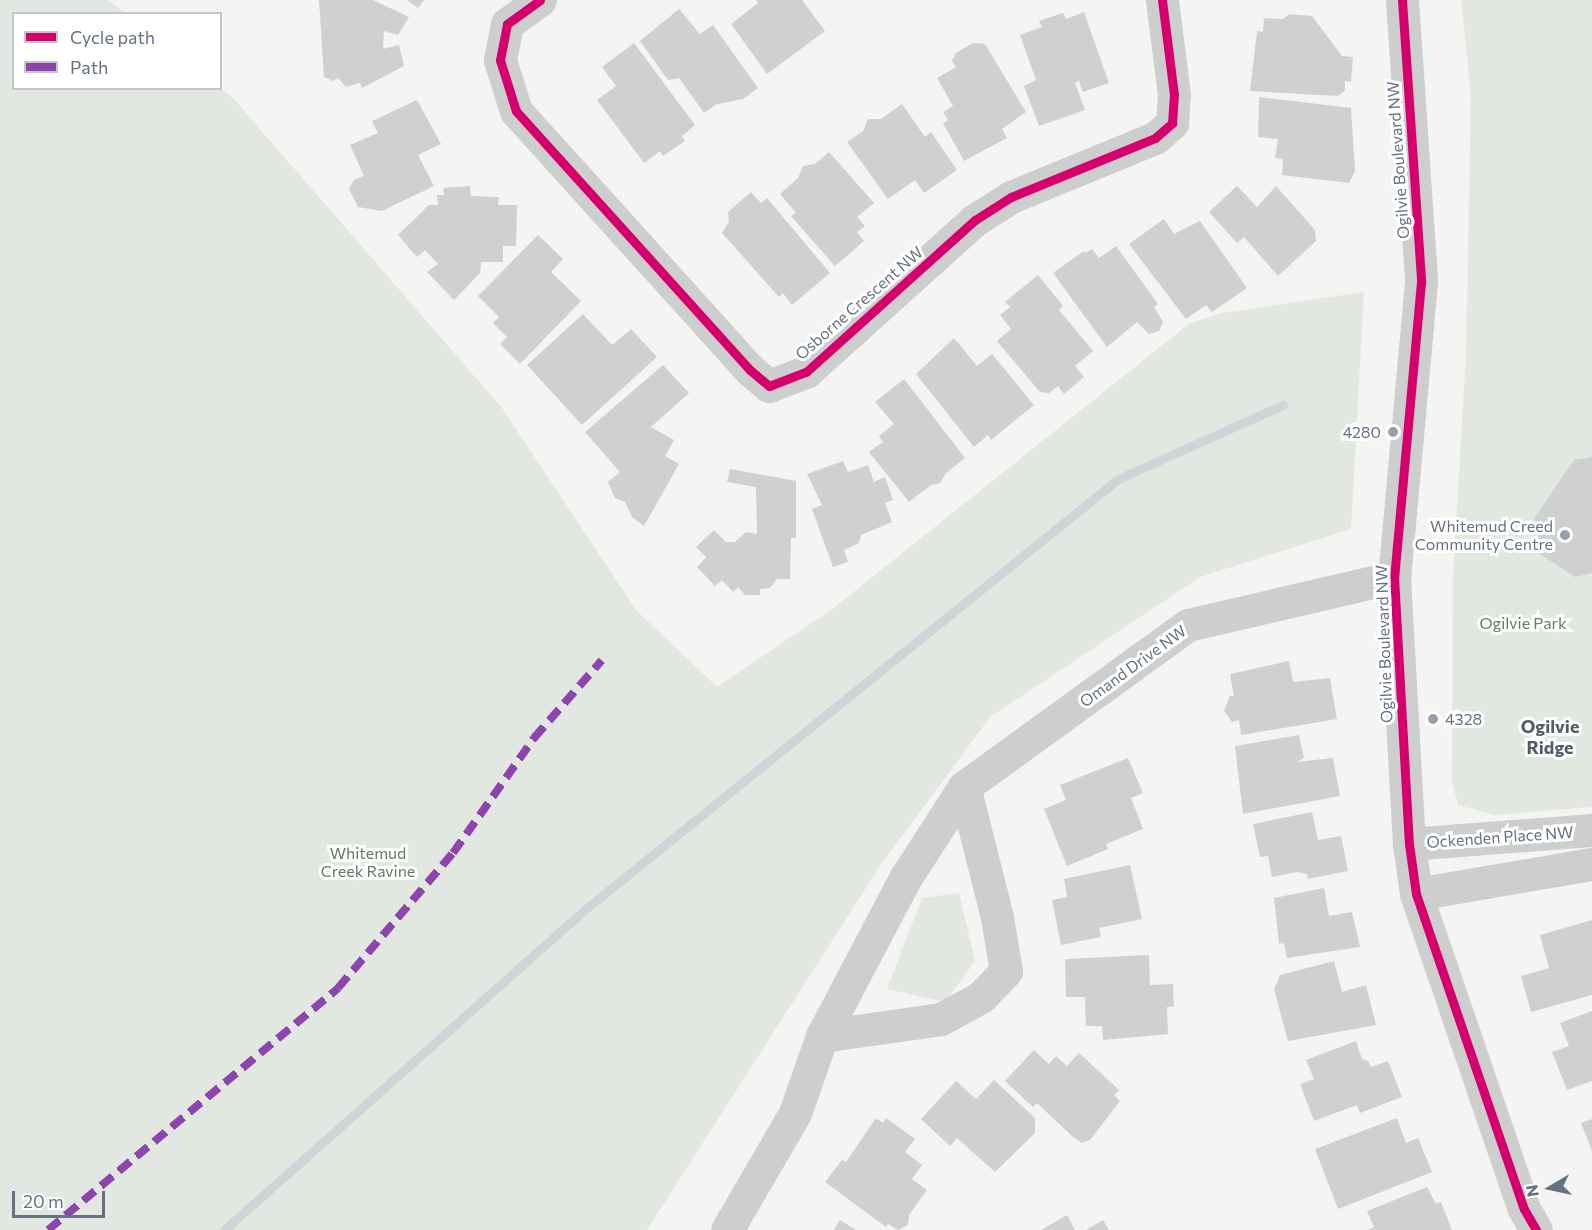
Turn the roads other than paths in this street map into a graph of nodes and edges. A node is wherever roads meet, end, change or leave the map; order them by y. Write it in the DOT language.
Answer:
graph roads {
  1 [pos="540,0"];
  2 [pos="1162,0"];
  3 [pos="1402,0"];
  4 [pos="1394,577"];
  5 [pos="964,787"];
  6 [pos="1592,830"];
  7 [pos="1409,844"];
  8 [pos="1592,864"];
  9 [pos="1416,894"];
  10 [pos="822,1036"];
  11 [pos="727,1230"];
  12 [pos="1536,1230"];
  1 -- 2 [label="street, Osborne Crescent NW"];
  3 -- 4 [label="street, Ogilvie Boulevard NW"];
  4 -- 5 [label="street, Omand Drive NW"];
  4 -- 7 [label="street, Ogilvie Boulevard NW"];
  5 -- 10 [label="street, Omand Drive NW"];
  5 -- 10 [label="street"];
  6 -- 7 [label="street, Ockenden Place NW"];
  7 -- 9 [label="street, Ogilvie Boulevard NW"];
  8 -- 9 [label="street"];
  9 -- 12 [label="street, Ogilvie Boulevard NW"];
  10 -- 11 [label="street, Omand Drive NW"];
}
